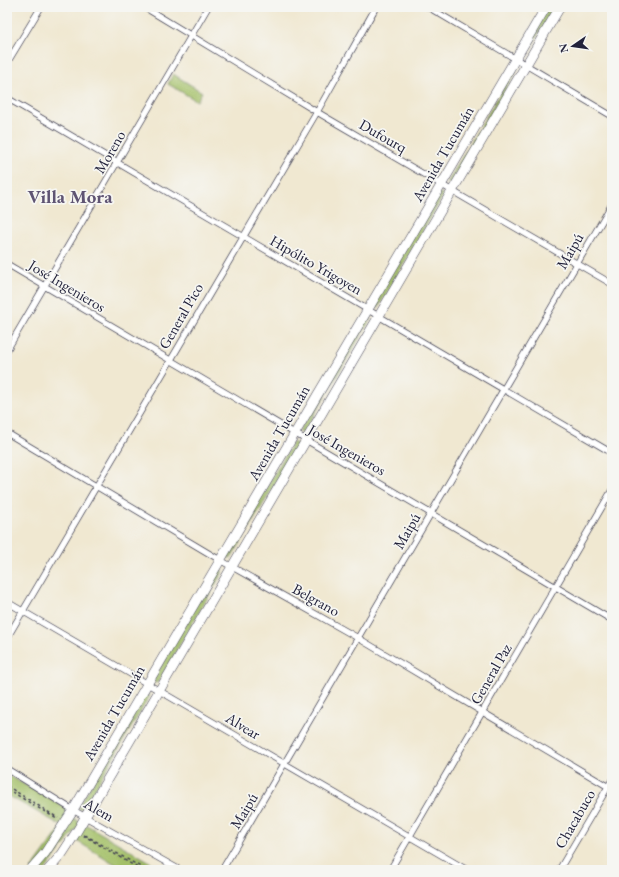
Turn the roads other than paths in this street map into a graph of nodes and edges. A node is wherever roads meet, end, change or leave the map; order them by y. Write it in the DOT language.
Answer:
graph roads {
  1 [pos="40,7"];
  2 [pos="144,7"];
  3 [pos="208,7"];
  4 [pos="376,7"];
  5 [pos="428,7"];
  6 [pos="546,7"];
  7 [pos="560,7"];
  8 [pos="191,35"];
  9 [pos="516,58"];
  10 [pos="7,63"];
  11 [pos="526,64"];
  12 [pos="7,98"];
  13 [pos="317,112"];
  14 [pos="612,116"];
  15 [pos="118,162"];
  16 [pos="442,184"];
  17 [pos="452,190"];
  18 [pos="612,204"];
  19 [pos="243,236"];
  20 [pos="7,264"];
  21 [pos="577,264"];
  22 [pos="612,284"];
  23 [pos="45,286"];
  24 [pos="368,309"];
  25 [pos="379,316"];
  26 [pos="7,350"];
  27 [pos="169,360"];
  28 [pos="503,390"];
  29 [pos="7,433"];
  30 [pos="295,434"];
  31 [pos="305,440"];
  32 [pos="612,453"];
  33 [pos="96,486"];
  34 [pos="612,490"];
  35 [pos="432,513"];
  36 [pos="220,560"];
  37 [pos="231,566"];
  38 [pos="556,586"];
  39 [pos="7,602"];
  40 [pos="23,611"];
  41 [pos="612,620"];
  42 [pos="7,638"];
  43 [pos="358,638"];
  44 [pos="148,684"];
  45 [pos="158,690"];
  46 [pos="482,712"];
  47 [pos="284,765"];
  48 [pos="7,769"];
  49 [pos="612,780"];
  50 [pos="610,788"];
  51 [pos="73,810"];
  52 [pos="84,816"];
  53 [pos="410,836"];
  54 [pos="30,870"];
  55 [pos="48,870"];
  56 [pos="180,870"];
  57 [pos="222,870"];
  58 [pos="390,870"];
  59 [pos="467,870"];
  60 [pos="559,870"];
  1 -- 10 [label="street"];
  2 -- 8 [label="street, Dufourq"];
  3 -- 8 [label="street, Moreno"];
  4 -- 13 [label="street, General Pico"];
  5 -- 9 [label="street"];
  6 -- 9 [label="main road, Avenida Tucumán"];
  7 -- 11 [label="main road, Avenida Tucumán"];
  8 -- 13 [label="street, Dufourq"];
  8 -- 15 [label="street, Moreno"];
  9 -- 11 [label="street"];
  9 -- 16 [label="main road, Avenida Tucumán"];
  11 -- 14 [label="street"];
  11 -- 17 [label="main road, Avenida Tucumán"];
  12 -- 15 [label="street, Hipólito Yrigoyen"];
  13 -- 16 [label="street, Dufourq"];
  13 -- 19 [label="street, General Pico"];
  15 -- 19 [label="street, Hipólito Yrigoyen"];
  15 -- 23 [label="street, Moreno"];
  16 -- 17 [label="street, Dufourq"];
  16 -- 24 [label="main road, Avenida Tucumán"];
  17 -- 21 [label="street, Dufourq"];
  17 -- 25 [label="main road, Avenida Tucumán"];
  18 -- 21 [label="street, Maipú"];
  19 -- 24 [label="street, Hipólito Yrigoyen"];
  19 -- 27 [label="street, General Pico"];
  20 -- 23 [label="street, José Ingenieros"];
  21 -- 22 [label="street, Dufourq"];
  21 -- 28 [label="street, Maipú"];
  23 -- 26 [label="street, Moreno"];
  23 -- 27 [label="street, José Ingenieros"];
  24 -- 25 [label="street, Hipólito Yrigoyen"];
  24 -- 30 [label="main road, Avenida Tucumán"];
  25 -- 28 [label="street, Hipólito Yrigoyen"];
  25 -- 31 [label="main road, Avenida Tucumán"];
  27 -- 30 [label="street, José Ingenieros"];
  27 -- 33 [label="street, General Pico"];
  28 -- 32 [label="street, Hipólito Yrigoyen"];
  28 -- 35 [label="street, Maipú"];
  29 -- 33 [label="street, Belgrano"];
  30 -- 31 [label="street, José Ingenieros"];
  30 -- 36 [label="main road, Avenida Tucumán"];
  31 -- 35 [label="street, José Ingenieros"];
  31 -- 37 [label="main road, Avenida Tucumán"];
  33 -- 36 [label="street, Belgrano"];
  33 -- 40 [label="street, General Pico"];
  34 -- 38 [label="street, General Paz"];
  35 -- 38 [label="street, José Ingenieros"];
  35 -- 43 [label="street, Maipú"];
  36 -- 37 [label="street, Belgrano"];
  36 -- 44 [label="main road, Avenida Tucumán"];
  37 -- 43 [label="street, Belgrano"];
  37 -- 45 [label="main road, Avenida Tucumán"];
  38 -- 41 [label="street, José Ingenieros"];
  38 -- 46 [label="street, General Paz"];
  39 -- 40 [label="street, Alvear"];
  40 -- 42 [label="street, General Pico"];
  40 -- 44 [label="street, Alvear"];
  43 -- 46 [label="street, Belgrano"];
  43 -- 47 [label="street, Maipú"];
  44 -- 45 [label="street, Alvear"];
  44 -- 51 [label="main road, Avenida Tucumán"];
  45 -- 47 [label="street, Alvear"];
  45 -- 52 [label="main road, Avenida Tucumán"];
  46 -- 50 [label="street, Belgrano"];
  46 -- 53 [label="street, General Paz"];
  47 -- 53 [label="street, Alvear"];
  47 -- 57 [label="street, Maipú"];
  48 -- 51 [label="street, Alem"];
  49 -- 50 [label="street, Chacabuco"];
  50 -- 60 [label="street, Chacabuco"];
  51 -- 52 [label="street, Alem"];
  51 -- 54 [label="main road, Avenida Tucumán"];
  52 -- 55 [label="main road, Avenida Tucumán"];
  52 -- 56 [label="street, Alem"];
  53 -- 58 [label="street, General Paz"];
  53 -- 59 [label="street, Alvear"];
}
